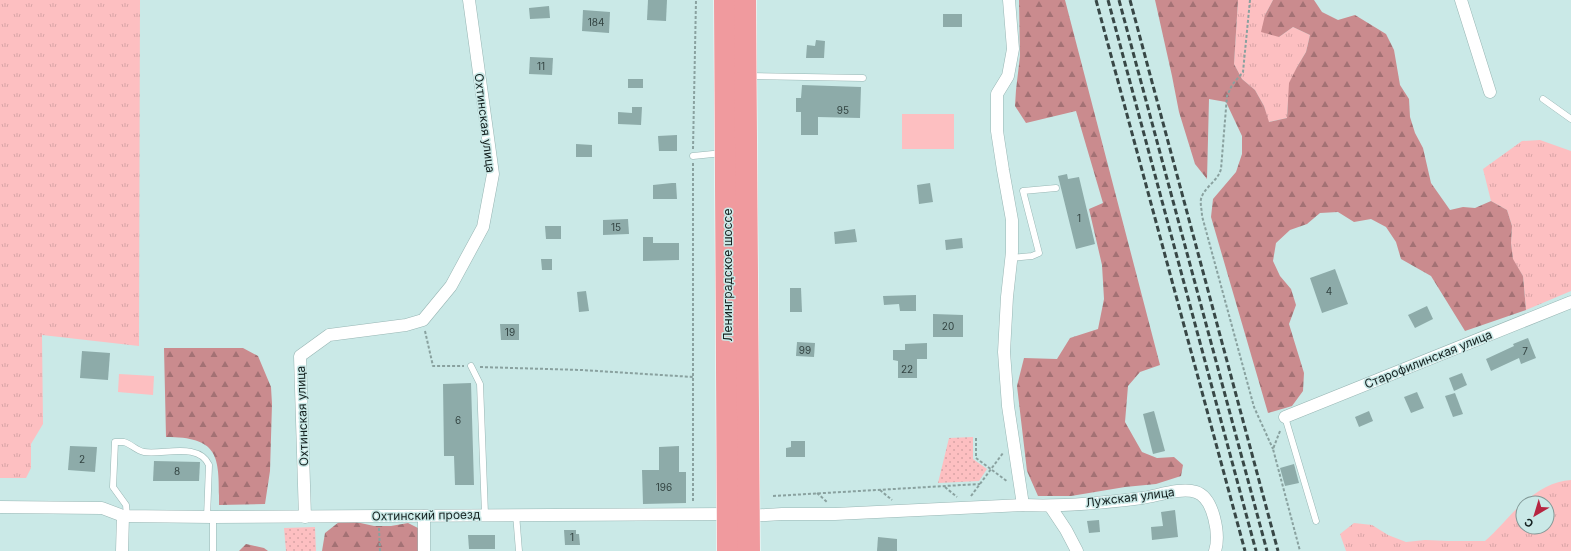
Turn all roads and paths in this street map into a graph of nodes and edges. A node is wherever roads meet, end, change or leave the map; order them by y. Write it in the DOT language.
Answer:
graph roads {
  1 [pos="468,0"];
  2 [pos="696,0"];
  3 [pos="725,0"];
  4 [pos="745,0"];
  5 [pos="1009,0"];
  6 [pos="1250,0"];
  7 [pos="1462,0"];
  8 [pos="746,76"];
  9 [pos="863,78"];
  10 [pos="1490,92"];
  11 [pos="1543,99"];
  12 [pos="1571,119"];
  13 [pos="727,153"];
  14 [pos="693,156"];
  15 [pos="1056,188"];
  16 [pos="1012,258"];
  17 [pos="1571,302"];
  18 [pos="423,320"];
  19 [pos="471,366"];
  20 [pos="693,377"];
  21 [pos="1285,417"];
  22 [pos="976,438"];
  23 [pos="1273,449"];
  24 [pos="1004,451"];
  25 [pos="991,469"];
  26 [pos="1009,483"];
  27 [pos="980,484"];
  28 [pos="944,486"];
  29 [pos="880,490"];
  30 [pos="817,493"];
  31 [pos="773,496"];
  32 [pos="969,498"];
  33 [pos="959,499"];
  34 [pos="894,502"];
  35 [pos="828,503"];
  36 [pos="1023,505"];
  37 [pos="1050,506"];
  38 [pos="0,507"];
  39 [pos="485,514"];
  40 [pos="516,514"];
  41 [pos="693,514"];
  42 [pos="739,515"];
  43 [pos="125,516"];
  44 [pos="379,516"];
  45 [pos="424,516"];
  46 [pos="210,517"];
  47 [pos="305,517"];
  48 [pos="1316,521"];
  49 [pos="122,551"];
  50 [pos="212,551"];
  51 [pos="380,551"];
  52 [pos="424,551"];
  53 [pos="519,551"];
  54 [pos="728,551"];
  55 [pos="749,551"];
  56 [pos="1077,551"];
  57 [pos="1215,551"];
  58 [pos="1300,551"];
  1 -- 18 [label="street, Охтинская улица"];
  2 -- 14 [label="path"];
  3 -- 13 [label="highway, Ленинградское шоссе"];
  4 -- 8 [label="highway, Ленинградское шоссе"];
  5 -- 16 [label="street"];
  6 -- 23 [label="path"];
  7 -- 10 [label="street"];
  8 -- 9 [label="lane"];
  8 -- 42 [label="highway, Ленинградское шоссе"];
  11 -- 12 [label="lane"];
  13 -- 14 [label="lane"];
  13 -- 42 [label="highway, Ленинградское шоссе"];
  14 -- 20 [label="path"];
  15 -- 16 [label="lane"];
  16 -- 36 [label="street"];
  17 -- 21 [label="street, Старофилинская улица"];
  18 -- 19 [label="path"];
  18 -- 47 [label="street, Охтинская улица"];
  19 -- 20 [label="path"];
  19 -- 39 [label="lane"];
  20 -- 41 [label="path"];
  21 -- 23 [label="path"];
  21 -- 48 [label="lane"];
  22 -- 25 [label="path"];
  23 -- 58 [label="path"];
  24 -- 25 [label="path"];
  25 -- 26 [label="path"];
  25 -- 27 [label="path"];
  27 -- 28 [label="path"];
  27 -- 32 [label="path"];
  28 -- 29 [label="path"];
  28 -- 33 [label="path"];
  29 -- 30 [label="path"];
  29 -- 34 [label="path"];
  30 -- 31 [label="path"];
  30 -- 35 [label="path"];
  36 -- 37 [label="street, Лужская улица"];
  36 -- 42 [label="street, Охтинский проезд"];
  37 -- 56 [label="street"];
  37 -- 57 [label="street, Лужская улица"];
  38 -- 43 [label="street"];
  39 -- 40 [label="street, Охтинский проезд"];
  39 -- 45 [label="street, Охтинский проезд"];
  40 -- 41 [label="street, Охтинский проезд"];
  40 -- 53 [label="lane"];
  41 -- 42 [label="street, Охтинский проезд"];
  42 -- 54 [label="highway, Ленинградское шоссе"];
  42 -- 55 [label="highway, Ленинградское шоссе"];
  43 -- 46 [label="street, Охтинский проезд"];
  43 -- 46 [label="lane"];
  43 -- 49 [label="street"];
  44 -- 45 [label="street, Охтинский проезд"];
  44 -- 47 [label="street, Охтинский проезд"];
  44 -- 51 [label="path"];
  45 -- 52 [label="street"];
  46 -- 47 [label="street, Охтинский проезд"];
  46 -- 50 [label="lane"];
}
